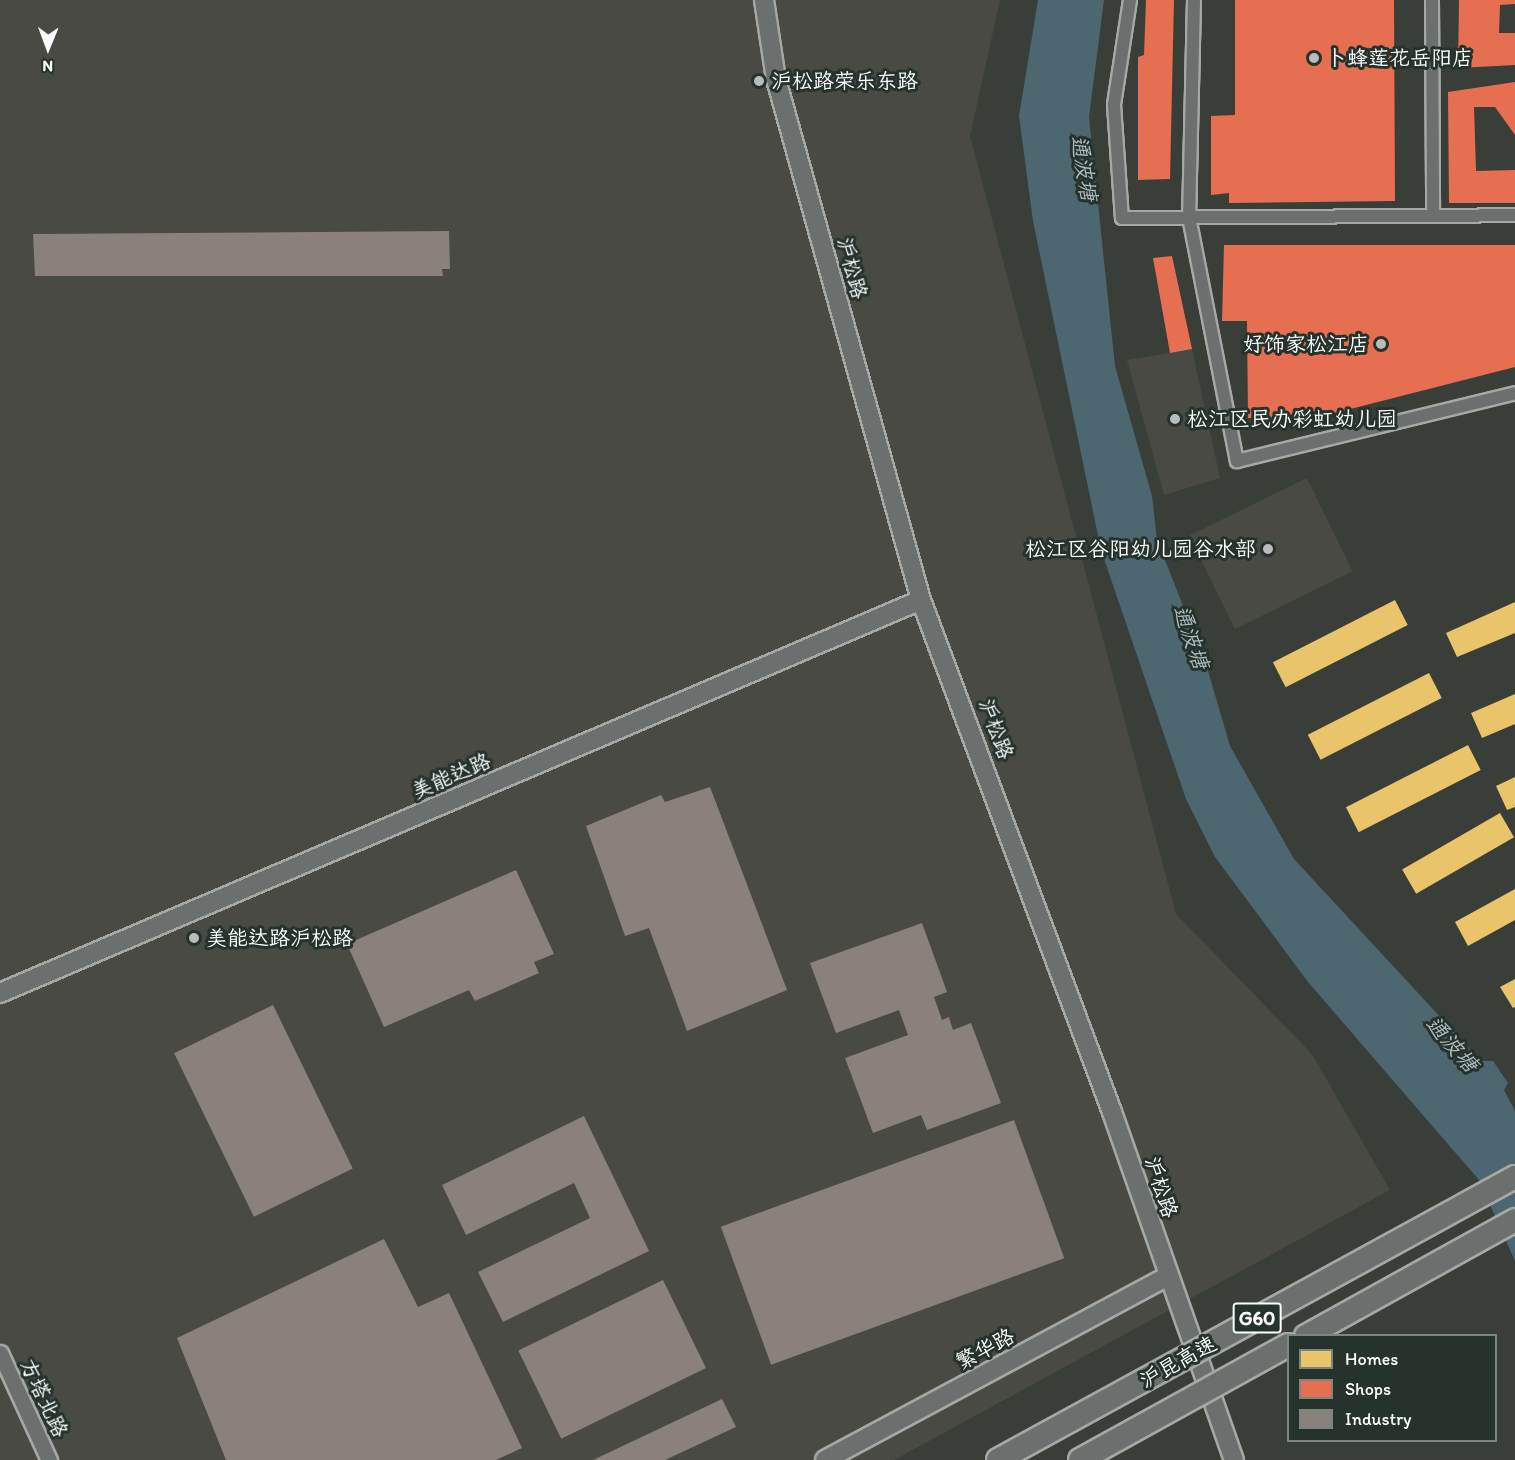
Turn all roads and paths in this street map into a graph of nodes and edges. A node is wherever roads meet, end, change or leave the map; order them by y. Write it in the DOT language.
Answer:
graph roads {
  1 [pos="764,0"];
  2 [pos="1130,0"];
  3 [pos="1194,0"];
  4 [pos="1432,0"];
  5 [pos="1515,215"];
  6 [pos="1432,216"];
  7 [pos="1188,217"];
  8 [pos="1515,393"];
  9 [pos="921,600"];
  10 [pos="0,993"];
  11 [pos="1515,1177"];
  12 [pos="1515,1220"];
  13 [pos="1166,1277"];
  14 [pos="1308,1334"];
  15 [pos="1287,1346"];
  16 [pos="0,1353"];
  17 [pos="49,1460"];
  18 [pos="825,1460"];
  19 [pos="998,1460"];
  20 [pos="1080,1460"];
  21 [pos="1234,1460"];
  1 -- 9 [label="main road, 沪松路"];
  2 -- 7 [label="street"];
  3 -- 7 [label="street"];
  4 -- 6 [label="street"];
  5 -- 6 [label="street"];
  6 -- 7 [label="street"];
  7 -- 8 [label="street"];
  9 -- 10 [label="main road, 美能达路"];
  9 -- 13 [label="main road, 沪松路"];
  11 -- 19 [label="highway, 沪昆高速 / G60, bridge"];
  12 -- 14 [label="highway, G60"];
  13 -- 18 [label="main road, 繁华路"];
  13 -- 21 [label="main road, 沪松路"];
  15 -- 20 [label="highway, 沪昆高速 / G60, bridge"];
  16 -- 17 [label="street, 方塔北路"];
}
